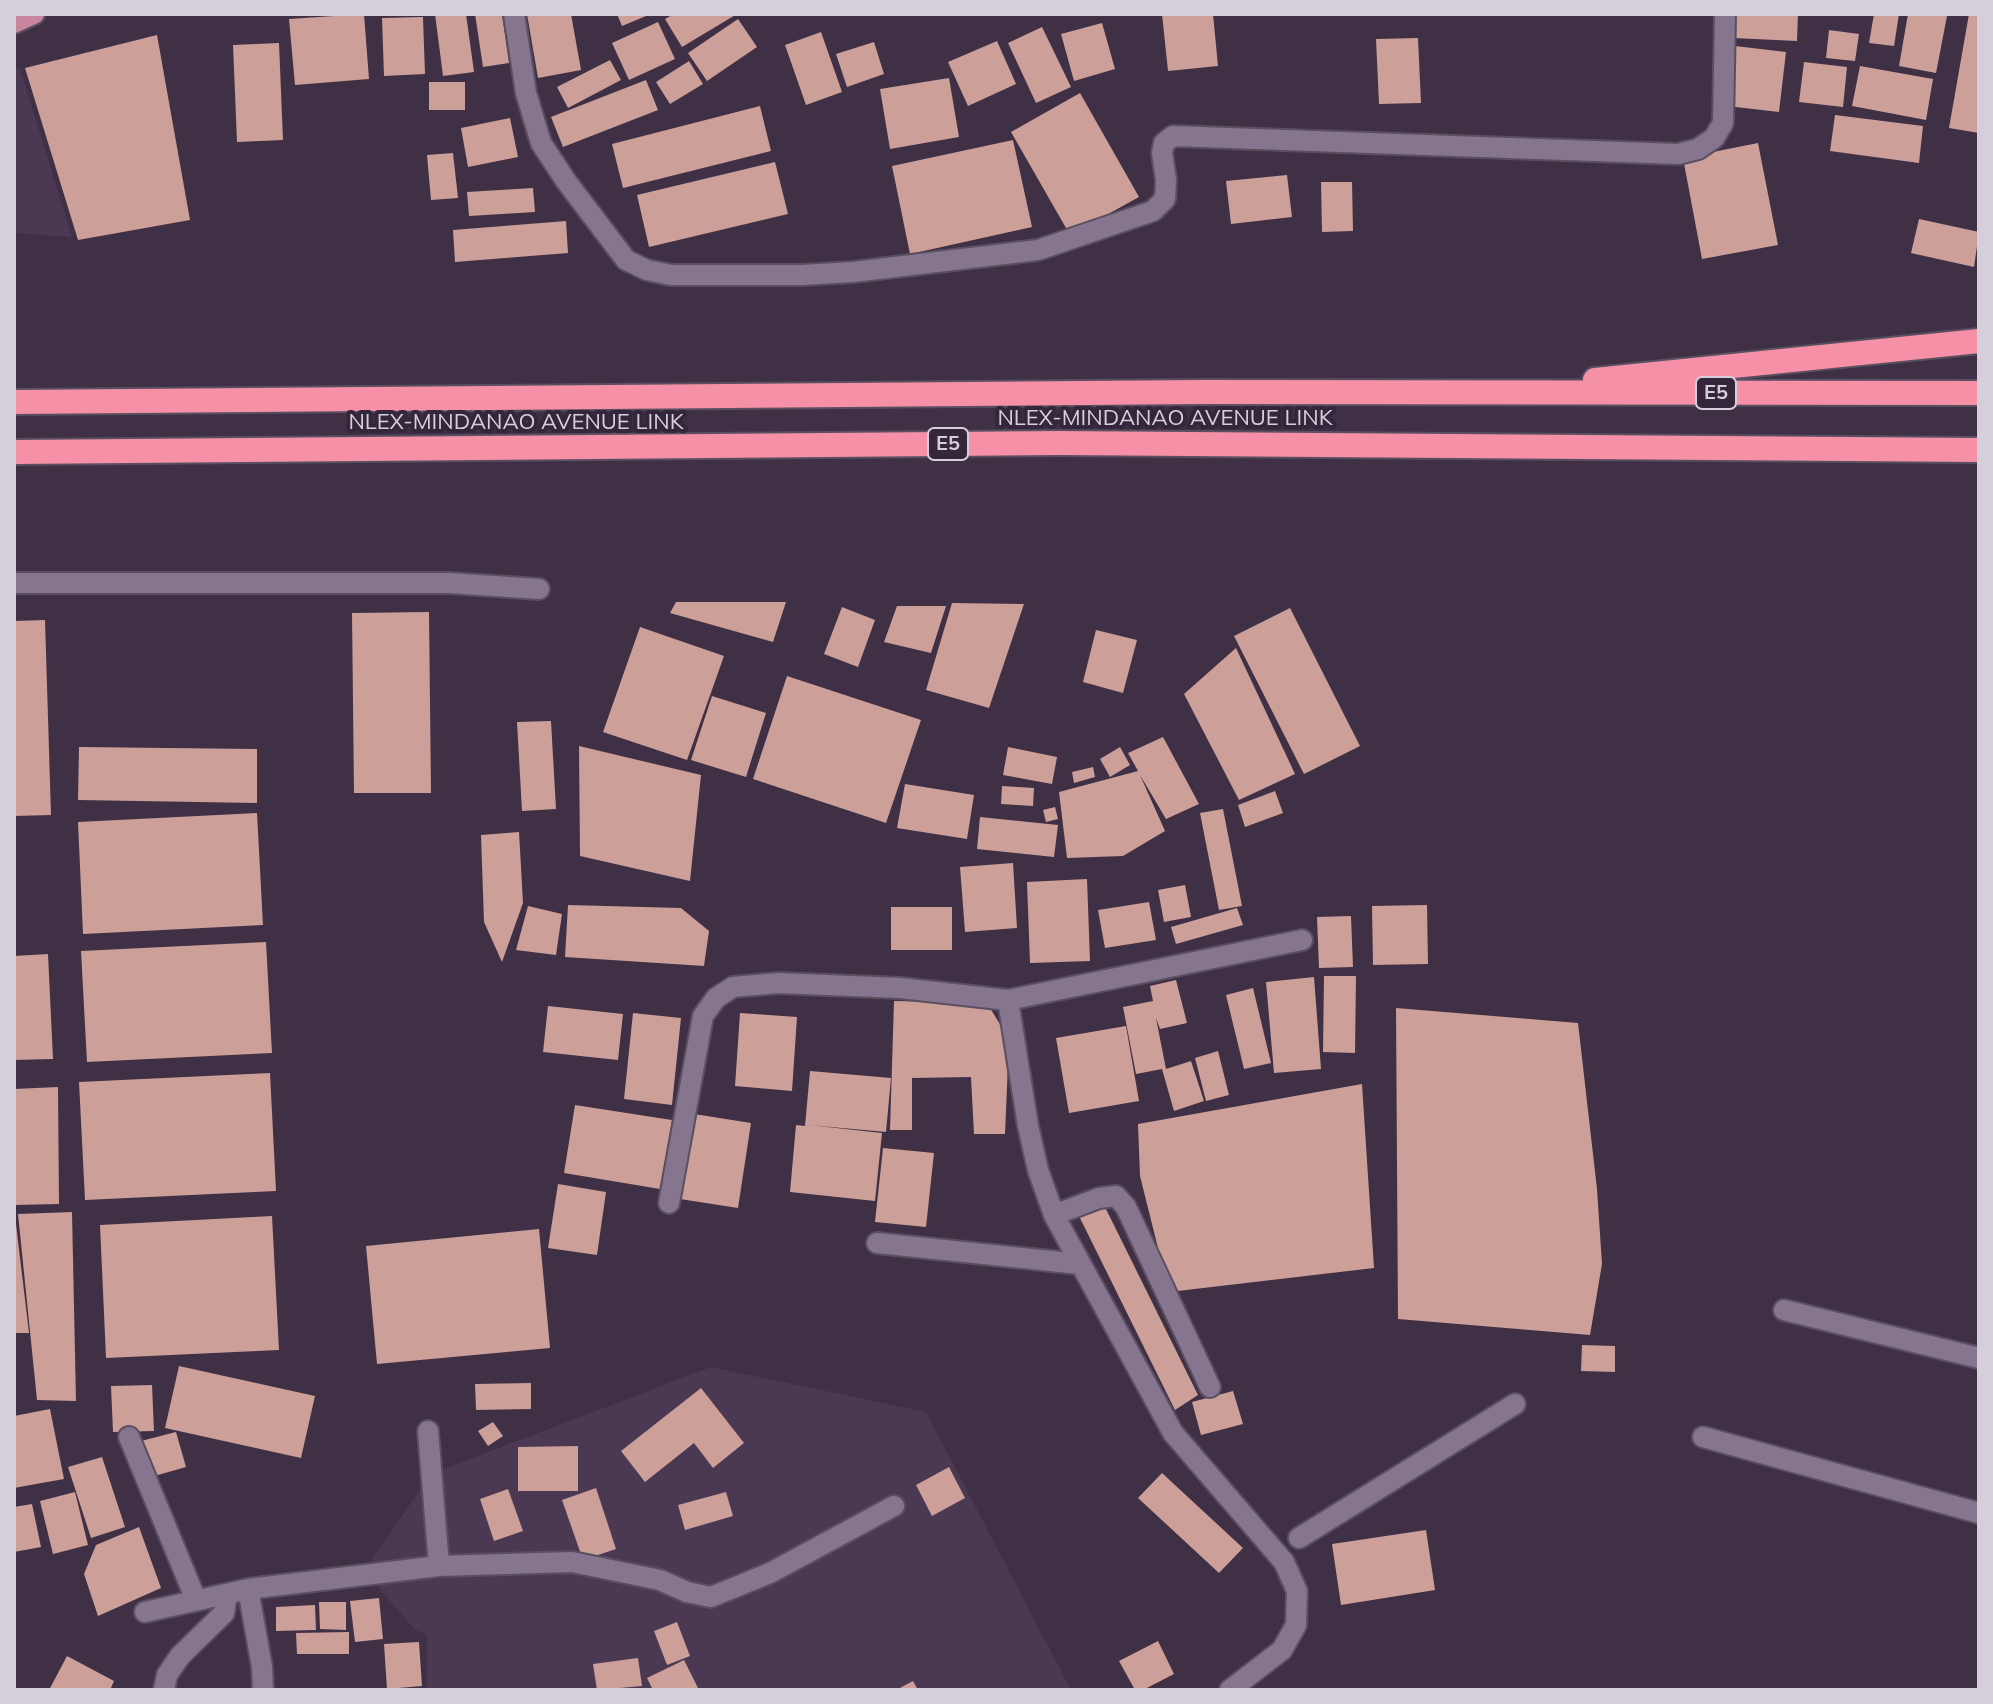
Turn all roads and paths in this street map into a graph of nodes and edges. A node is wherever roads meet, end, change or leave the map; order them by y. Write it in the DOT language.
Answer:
graph roads {
  1 [pos="34,14"];
  2 [pos="514,14"];
  3 [pos="1725,14"];
  4 [pos="14,23"];
  5 [pos="1979,341"];
  6 [pos="1979,393"];
  7 [pos="1452,395"];
  8 [pos="14,402"];
  9 [pos="1882,450"];
  10 [pos="1979,450"];
  11 [pos="14,452"];
  12 [pos="1979,461"];
  13 [pos="14,583"];
  14 [pos="539,589"];
  15 [pos="1302,940"];
  16 [pos="1008,1000"];
  17 [pos="669,1203"];
  18 [pos="1054,1215"];
  19 [pos="877,1243"];
  20 [pos="1080,1264"];
  21 [pos="1784,1310"];
  22 [pos="1979,1358"];
  23 [pos="1210,1387"];
  24 [pos="1515,1404"];
  25 [pos="428,1431"];
  26 [pos="129,1437"];
  27 [pos="1703,1437"];
  28 [pos="894,1506"];
  29 [pos="1979,1513"];
  30 [pos="1299,1538"];
  31 [pos="439,1566"];
  32 [pos="248,1589"];
  33 [pos="227,1594"];
  34 [pos="196,1600"];
  35 [pos="145,1612"];
  36 [pos="164,1690"];
  37 [pos="263,1690"];
  38 [pos="1230,1690"];
  1 -- 4 [label="main road"];
  2 -- 3 [label="street"];
  5 -- 7 [label="highway"];
  6 -- 7 [label="highway, NLEX-MINDANAO AVENUE LINK / E5"];
  7 -- 8 [label="highway, NLEX-MINDANAO AVENUE LINK / E5"];
  9 -- 10 [label="highway, NLEX-MINDANAO AVENUE LINK / E5"];
  9 -- 11 [label="highway, NLEX-MINDANAO AVENUE LINK / E5"];
  9 -- 12 [label="highway"];
  13 -- 14 [label="street"];
  15 -- 16 [label="street"];
  16 -- 17 [label="street"];
  16 -- 18 [label="street"];
  18 -- 20 [label="street"];
  18 -- 23 [label="street"];
  19 -- 20 [label="street"];
  20 -- 38 [label="street"];
  21 -- 22 [label="street"];
  24 -- 30 [label="street"];
  25 -- 31 [label="street"];
  26 -- 34 [label="street"];
  27 -- 29 [label="street"];
  28 -- 31 [label="street"];
  31 -- 32 [label="street"];
  32 -- 33 [label="street"];
  32 -- 37 [label="street"];
  33 -- 34 [label="street"];
  33 -- 36 [label="street"];
  34 -- 35 [label="street"];
}
